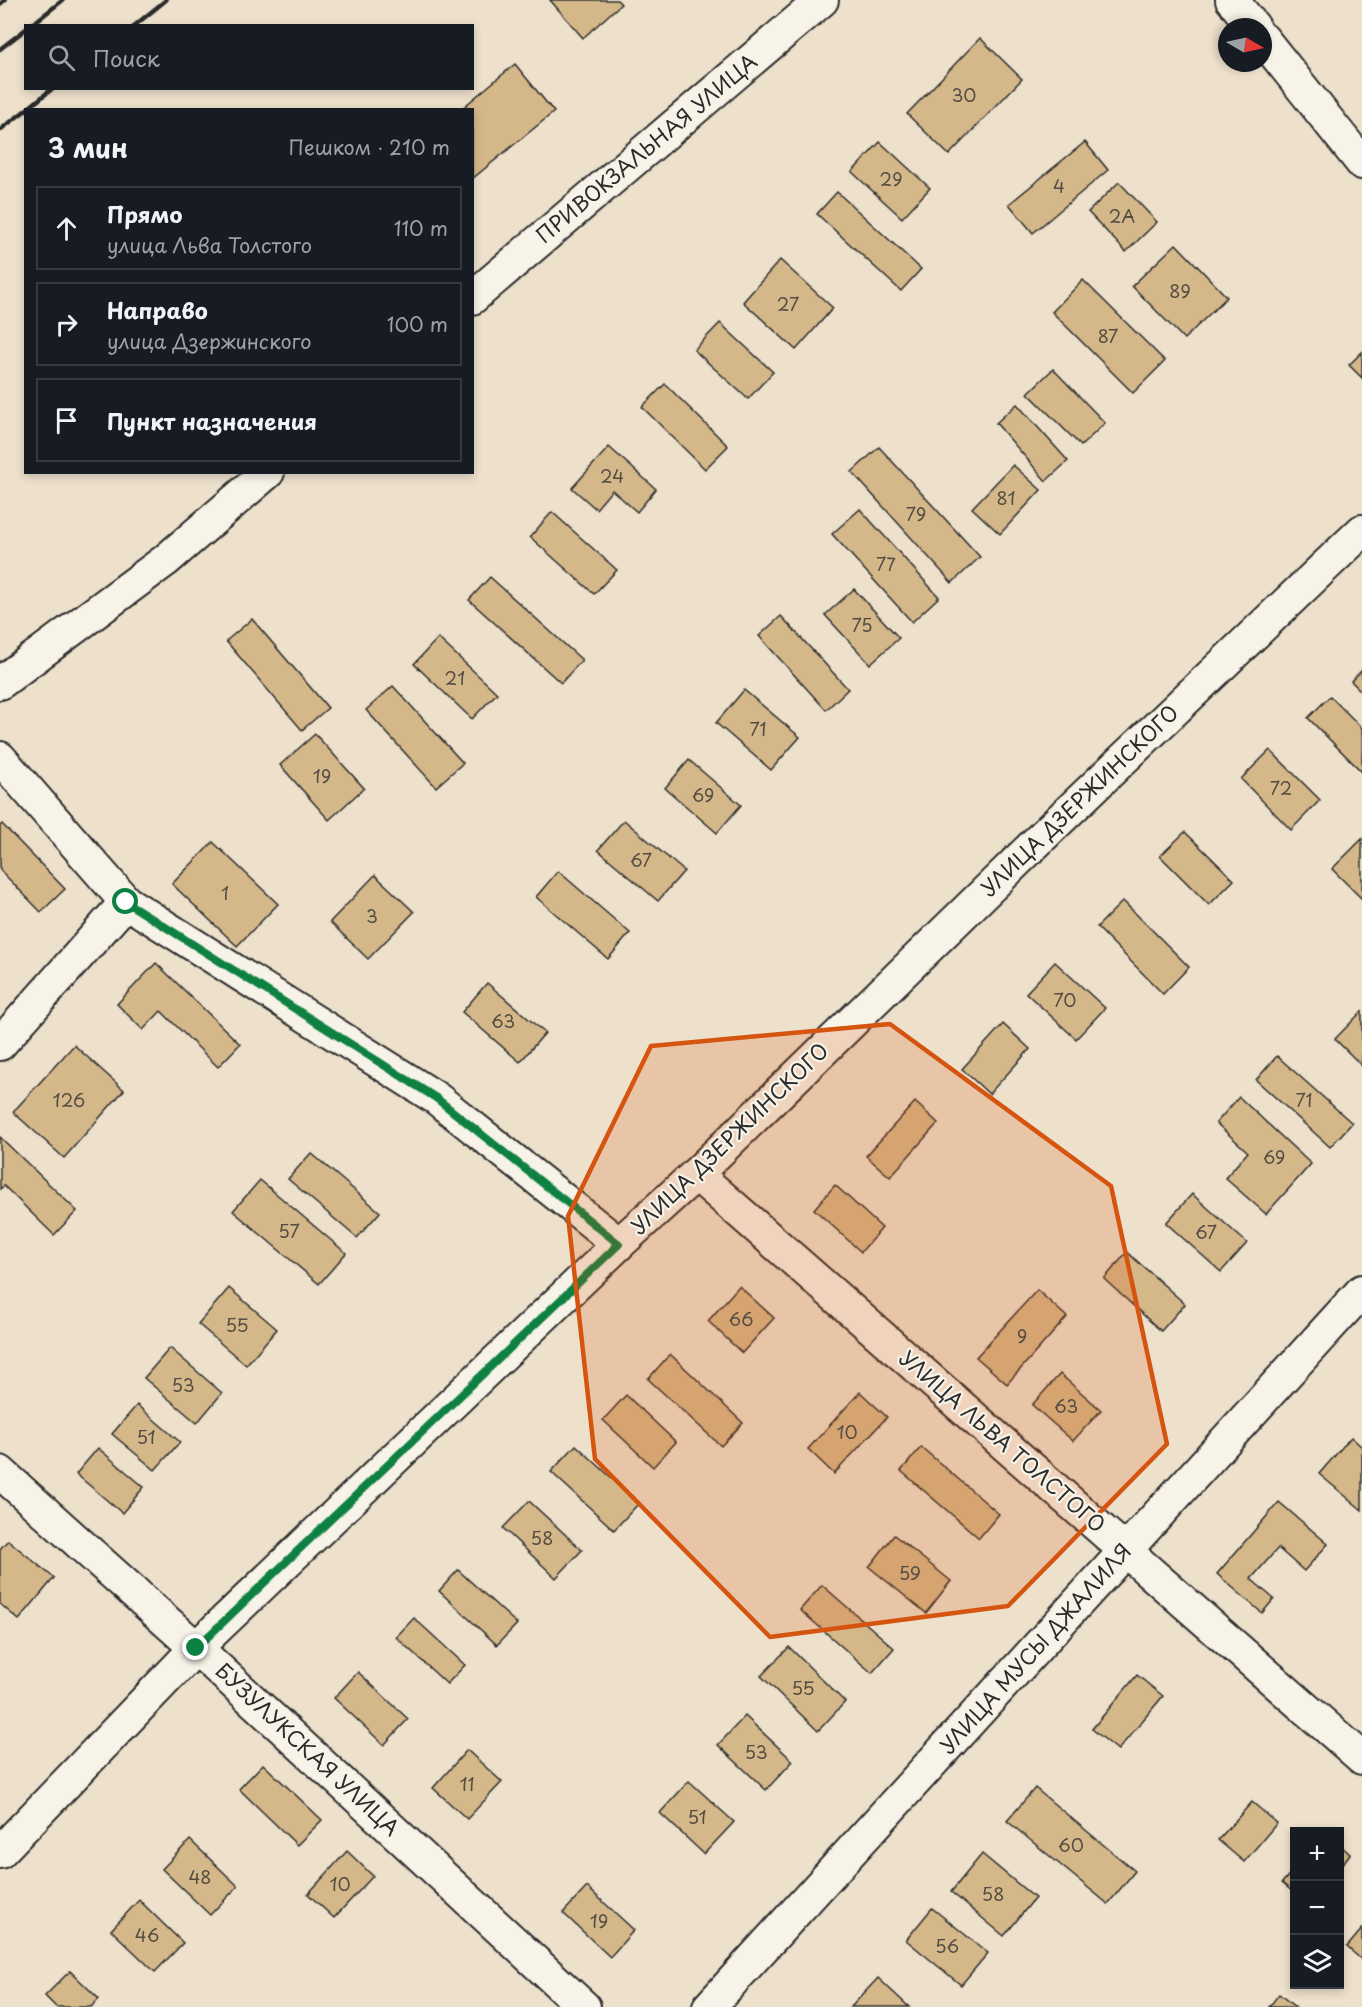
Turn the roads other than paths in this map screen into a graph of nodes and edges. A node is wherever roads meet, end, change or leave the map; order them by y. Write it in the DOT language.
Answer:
graph roads {
  1 [pos="822,0"];
  2 [pos="1232,0"];
  3 [pos="1247,18"];
  4 [pos="1272,50"];
  5 [pos="1362,163"];
  6 [pos="474,296"];
  7 [pos="266,474"];
  8 [pos="1362,531"];
  9 [pos="0,683"];
  10 [pos="0,758"];
  11 [pos="126,902"];
  12 [pos="0,1044"];
  13 [pos="696,1174"];
  14 [pos="619,1244"];
  15 [pos="1362,1291"];
  16 [pos="0,1472"];
  17 [pos="1125,1551"];
  18 [pos="196,1648"];
  19 [pos="1362,1758"];
  20 [pos="0,1852"];
  21 [pos="584,2007"];
  22 [pos="709,2007"];
  1 -- 6 [label="street, ПРИВОКЗАЛЬНАЯ УЛИЦА"];
  2 -- 3 [label="street"];
  4 -- 5 [label="street"];
  7 -- 9 [label="street"];
  8 -- 13 [label="street, УЛИЦА ДЗЕРЖИНСКОГО"];
  10 -- 11 [label="street"];
  11 -- 12 [label="street"];
  11 -- 14 [label="street"];
  13 -- 14 [label="street, УЛИЦА ДЗЕРЖИНСКОГО"];
  13 -- 17 [label="street, УЛИЦА ЛЬВА ТОЛСТОГО"];
  14 -- 18 [label="street, УЛИЦА ДЗЕРЖИНСКОГО"];
  15 -- 17 [label="street, УЛИЦА МУСЫ ДЖАЛИЛЯ"];
  16 -- 18 [label="street, БУЗУЛУКСКАЯ УЛИЦА"];
  17 -- 19 [label="street, УЛИЦА ЛЬВА ТОЛСТОГО"];
  17 -- 22 [label="street, УЛИЦА МУСЫ ДЖАЛИЛЯ"];
  18 -- 20 [label="street, УЛИЦА ДЗЕРЖИНСКОГО"];
  18 -- 21 [label="street, БУЗУЛУКСКАЯ УЛИЦА"];
}
